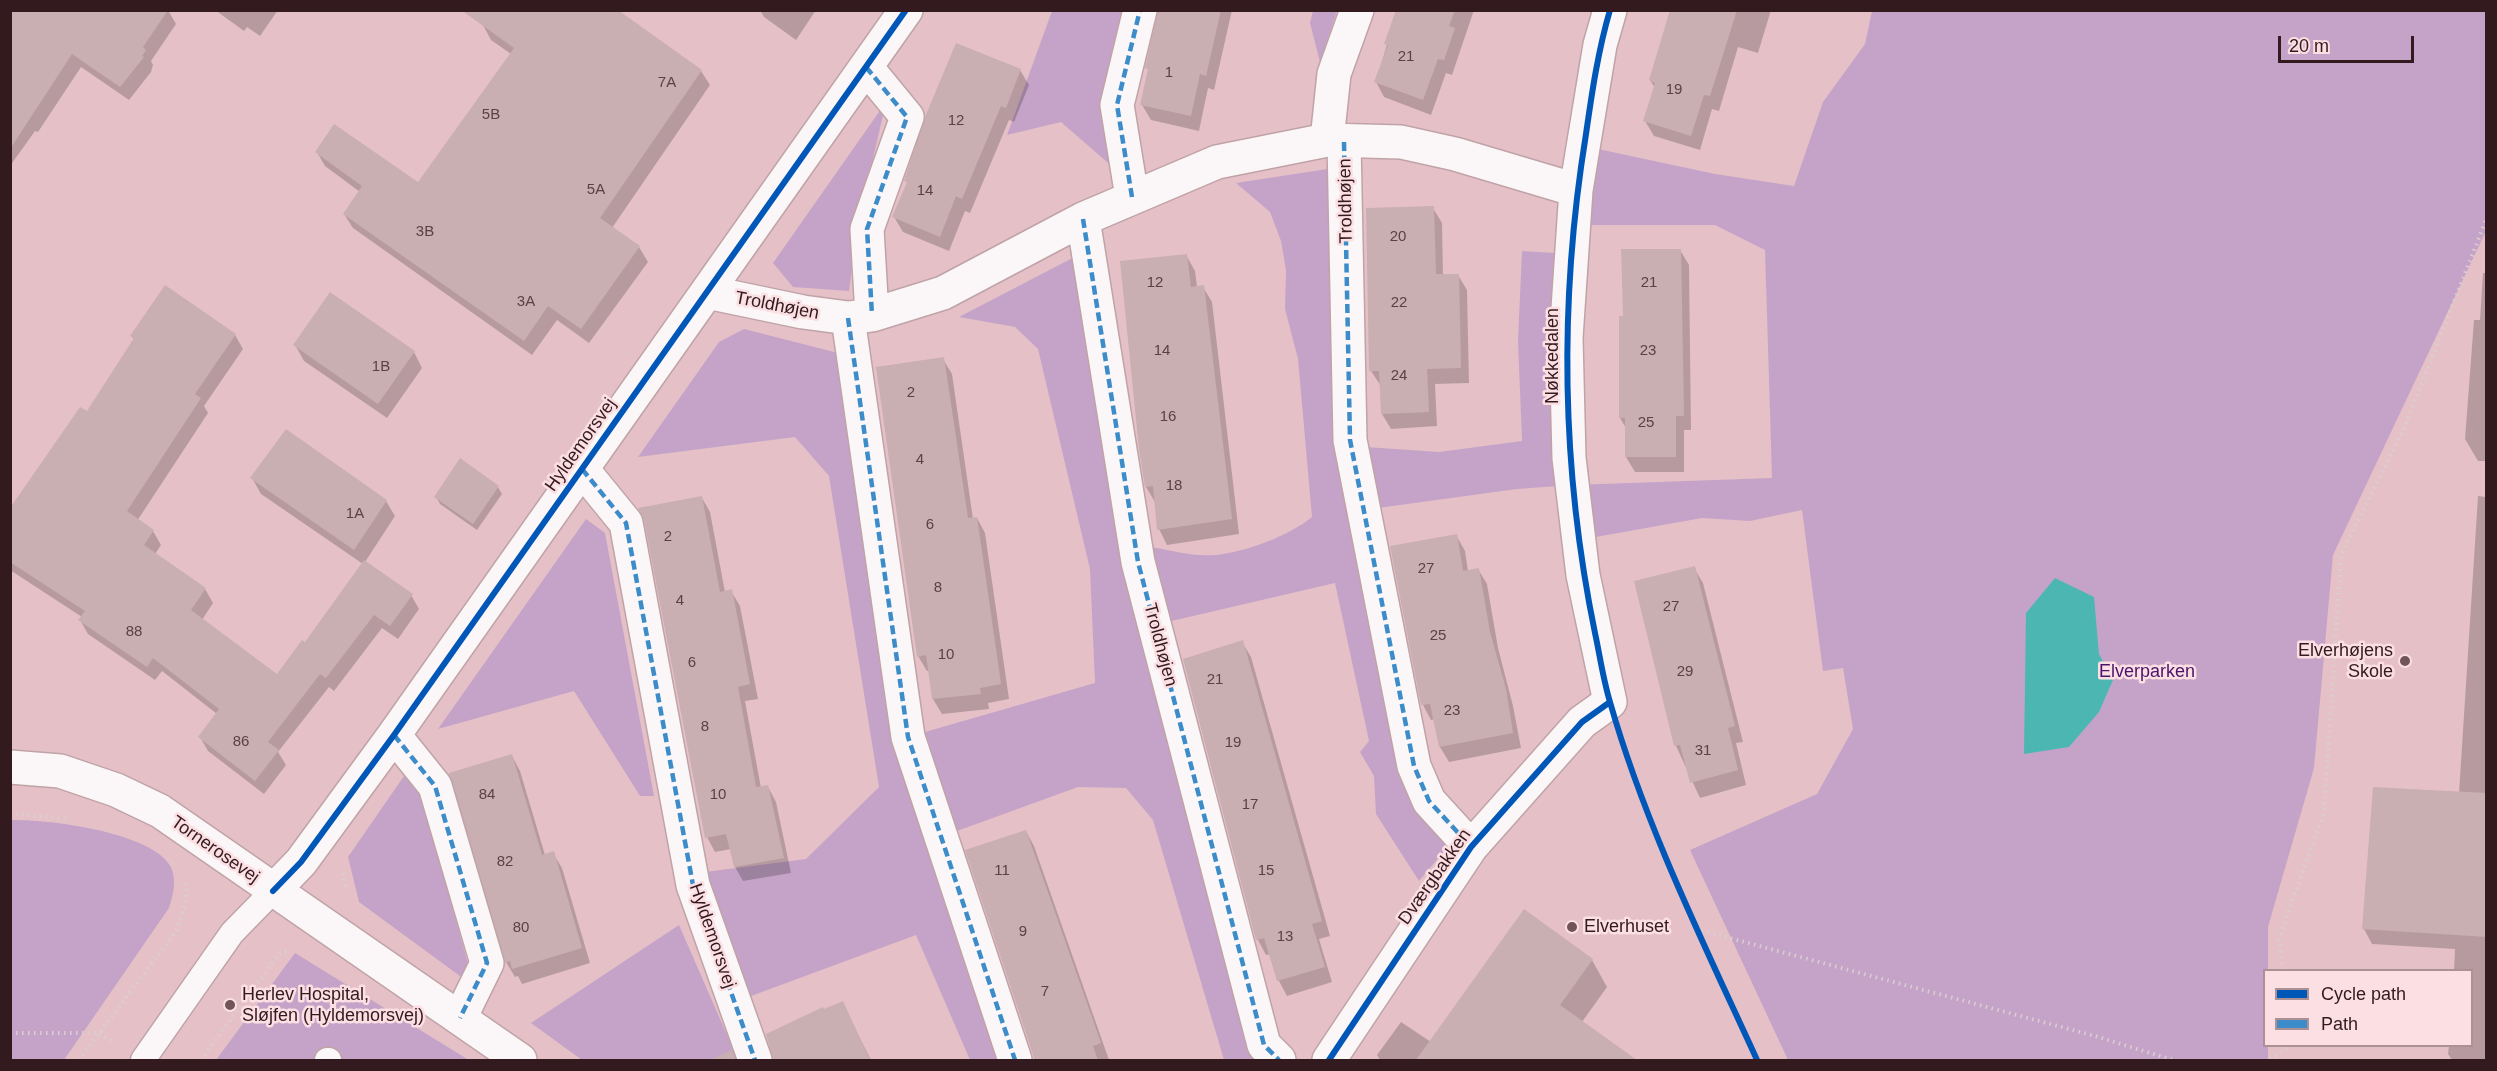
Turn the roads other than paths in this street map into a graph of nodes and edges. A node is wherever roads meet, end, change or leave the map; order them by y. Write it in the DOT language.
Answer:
graph roads {
  1 [pos="906,10"];
  2 [pos="1140,10"];
  3 [pos="1357,10"];
  4 [pos="1610,10"];
  5 [pos="866,67"];
  6 [pos="1336,141"];
  7 [pos="1576,190"];
  8 [pos="1132,197"];
  9 [pos="1083,219"];
  10 [pos="707,292"];
  11 [pos="860,316"];
  12 [pos="582,469"];
  13 [pos="1610,702"];
  14 [pos="394,735"];
  15 [pos="10,767"];
  16 [pos="1471,847"];
  17 [pos="273,891"];
  18 [pos="460,1018"];
  19 [pos="509,1058"];
  20 [pos="143,1060"];
  21 [pos="754,1060"];
  22 [pos="1016,1060"];
  23 [pos="1279,1060"];
  24 [pos="1329,1060"];
  1 -- 5 [label="street, Hyldemorsvej"];
  2 -- 8 [label="street"];
  3 -- 6 [label="street"];
  4 -- 7 [label="street, Nøkkedalen"];
  5 -- 10 [label="street, Hyldemorsvej"];
  5 -- 11 [label="street"];
  6 -- 7 [label="street, Troldhøjen"];
  6 -- 8 [label="street, Troldhøjen"];
  6 -- 16 [label="street, Troldhøjen"];
  7 -- 13 [label="street, Nøkkedalen"];
  8 -- 9 [label="street, Troldhøjen"];
  9 -- 11 [label="street, Troldhøjen"];
  9 -- 23 [label="street, Troldhøjen"];
  10 -- 11 [label="street, Troldhøjen"];
  10 -- 12 [label="street, Hyldemorsvej"];
  11 -- 22 [label="street"];
  12 -- 14 [label="street, Hyldemorsvej"];
  12 -- 21 [label="street, Hyldemorsvej"];
  13 -- 16 [label="street, Dværgbakken"];
  14 -- 17 [label="street, Hyldemorsvej"];
  14 -- 18 [label="street"];
  15 -- 17 [label="street, Tornerosevej"];
  16 -- 24 [label="street, Dværgbakken"];
  17 -- 18 [label="street, Tornerosevej"];
  17 -- 20 [label="lane"];
  18 -- 19 [label="street, Tornerosevej"];
}
